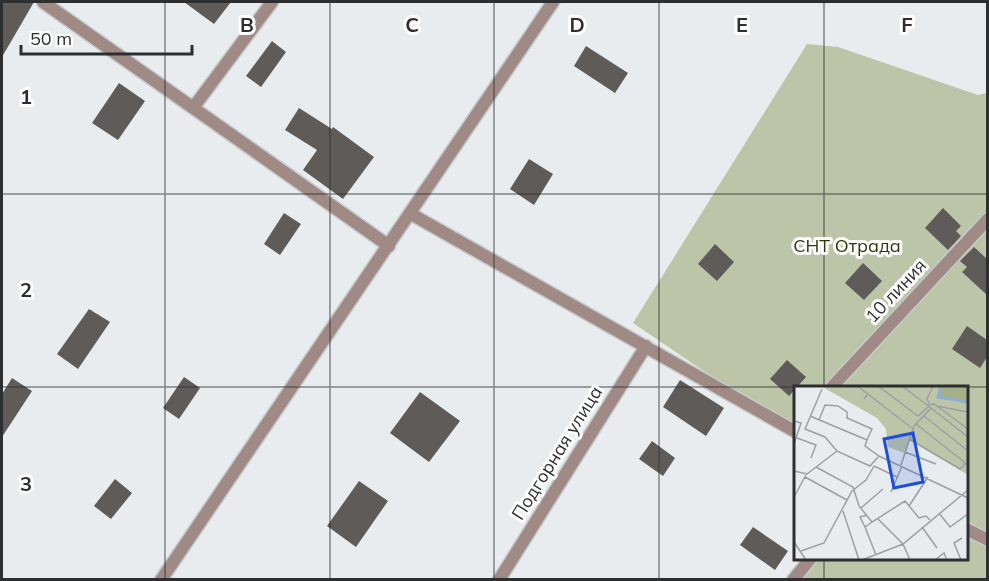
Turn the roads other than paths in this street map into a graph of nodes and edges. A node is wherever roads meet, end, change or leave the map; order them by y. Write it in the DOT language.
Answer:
graph roads {
  1 [pos="43,2"];
  2 [pos="272,2"];
  3 [pos="553,2"];
  4 [pos="193,108"];
  5 [pos="411,214"];
  6 [pos="987,219"];
  7 [pos="389,246"];
  8 [pos="646,346"];
  9 [pos="832,386"];
  10 [pos="794,429"];
  11 [pos="968,529"];
  12 [pos="987,540"];
  13 [pos="810,560"];
  14 [pos="161,579"];
  15 [pos="499,579"];
  16 [pos="793,579"];
  1 -- 4 [label="street"];
  2 -- 4 [label="street"];
  3 -- 5 [label="street"];
  4 -- 7 [label="street"];
  5 -- 7 [label="street"];
  5 -- 8 [label="street"];
  6 -- 9 [label="street, 10 линия"];
  7 -- 14 [label="street"];
  8 -- 10 [label="street"];
  8 -- 15 [label="street, Подгорная улица"];
  11 -- 12 [label="street"];
  13 -- 16 [label="street"];
}
